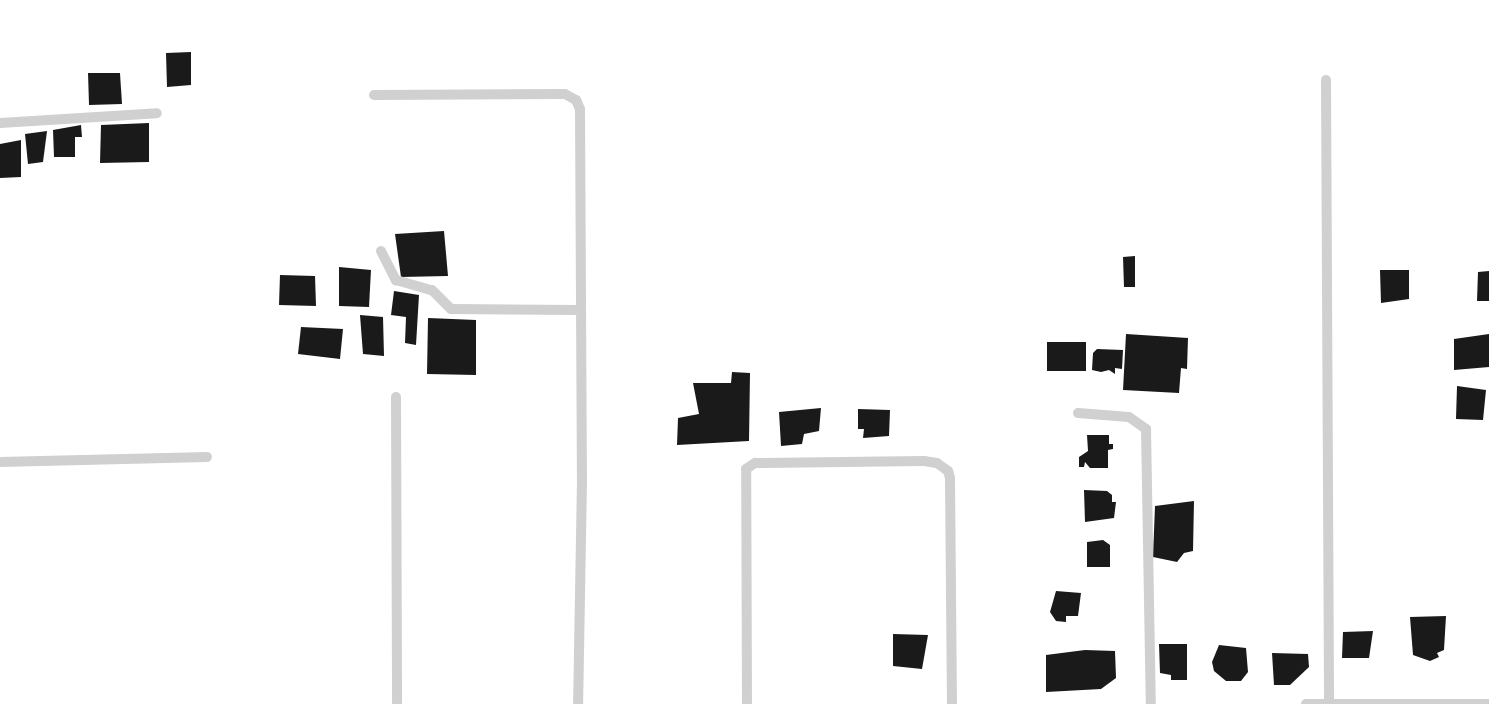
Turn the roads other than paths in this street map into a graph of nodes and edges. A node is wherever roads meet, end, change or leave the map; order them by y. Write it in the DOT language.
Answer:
graph roads {
  1 [pos="1326,80"];
  2 [pos="374,95"];
  3 [pos="157,113"];
  4 [pos="0,123"];
  5 [pos="381,251"];
  6 [pos="579,310"];
  7 [pos="396,397"];
  8 [pos="1078,413"];
  9 [pos="207,457"];
  10 [pos="0,462"];
  11 [pos="397,704"];
  12 [pos="578,704"];
  13 [pos="747,704"];
  14 [pos="952,704"];
  15 [pos="1151,704"];
  16 [pos="1306,704"];
  17 [pos="1329,704"];
  18 [pos="1489,704"];
  1 -- 17 [label="street"];
  2 -- 6 [label="street"];
  3 -- 4 [label="street"];
  5 -- 6 [label="street"];
  6 -- 12 [label="street"];
  7 -- 11 [label="street"];
  8 -- 15 [label="street"];
  9 -- 10 [label="street"];
  13 -- 14 [label="street"];
  16 -- 17 [label="street"];
  17 -- 18 [label="street"];
}
